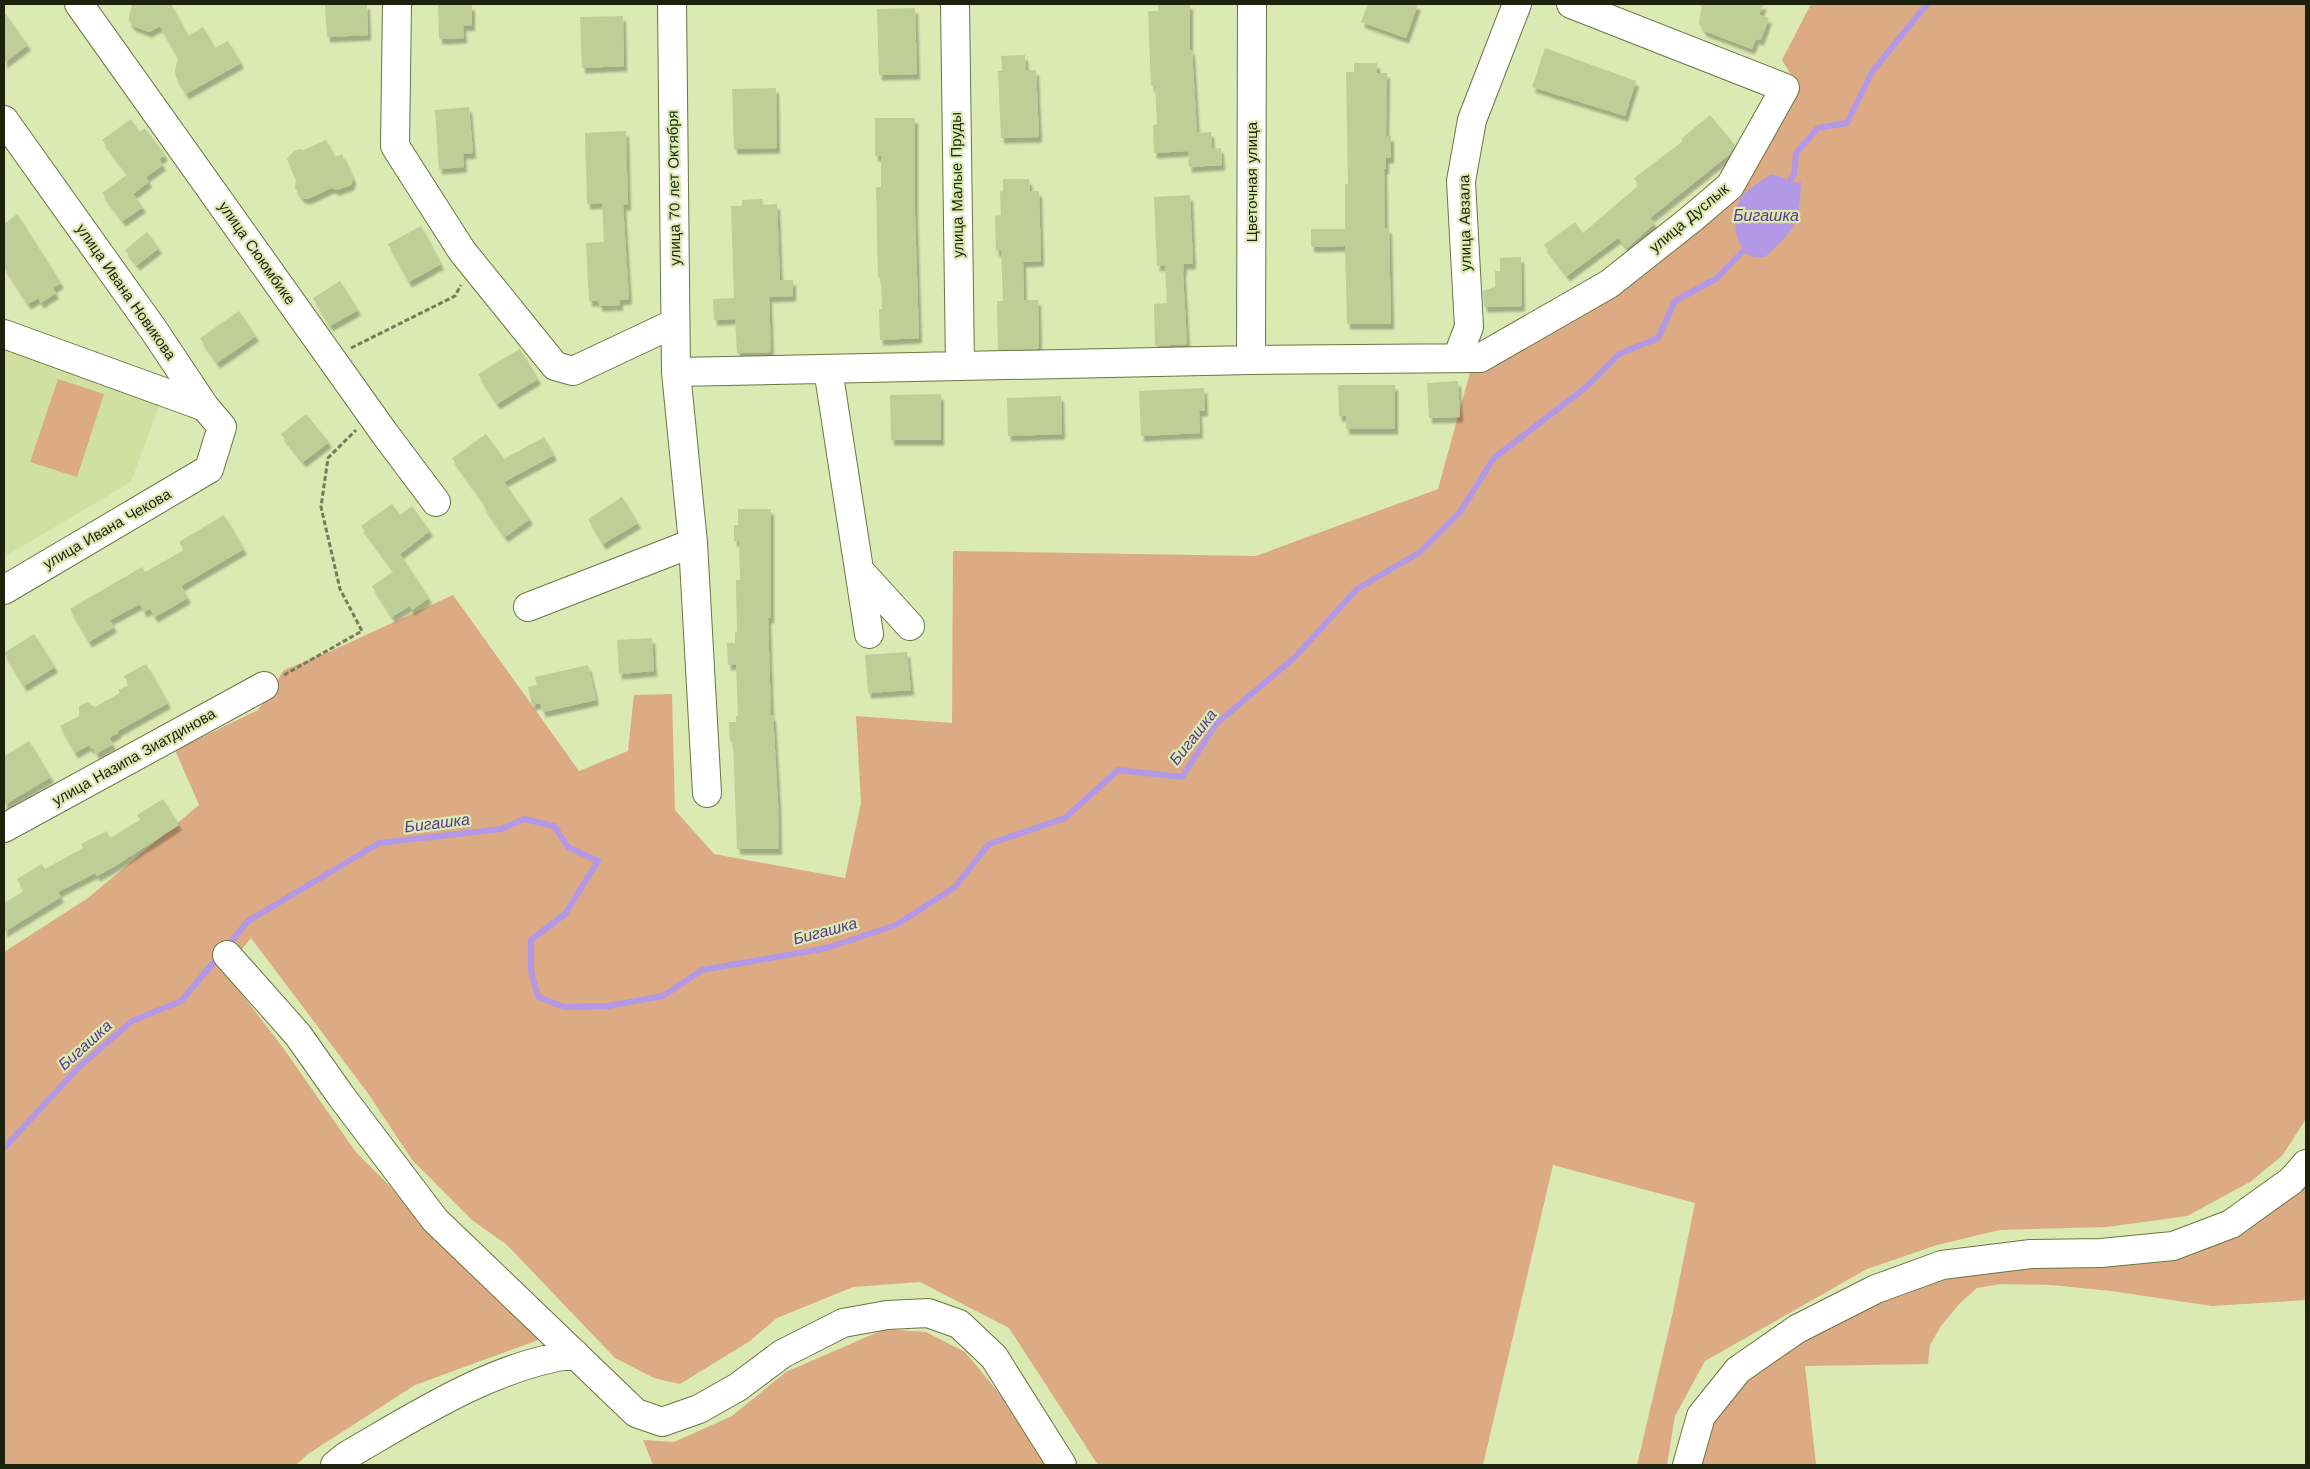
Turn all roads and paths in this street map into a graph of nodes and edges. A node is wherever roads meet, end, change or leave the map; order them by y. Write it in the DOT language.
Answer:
graph roads {
  1 [pos="79,4"];
  2 [pos="396,4"];
  3 [pos="672,4"];
  4 [pos="955,4"];
  5 [pos="1252,4"];
  6 [pos="1517,4"];
  7 [pos="1571,4"];
  8 [pos="4,120"];
  9 [pos="462,250"];
  10 [pos="675,323"];
  11 [pos="4,334"];
  12 [pos="331,358"];
  13 [pos="1468,358"];
  14 [pos="1251,360"];
  15 [pos="960,366"];
  16 [pos="828,369"];
  17 [pos="676,372"];
  18 [pos="366,406"];
  19 [pos="205,407"];
  20 [pos="209,469"];
  21 [pos="436,502"];
  22 [pos="694,543"];
  23 [pos="859,570"];
  24 [pos="4,590"];
  25 [pos="528,607"];
  26 [pos="910,626"];
  27 [pos="869,634"];
  28 [pos="264,686"];
  29 [pos="707,793"];
  30 [pos="4,828"];
  31 [pos="227,955"];
  32 [pos="2306,1164"];
  33 [pos="575,1354"];
  34 [pos="335,1465"];
  35 [pos="1062,1465"];
  36 [pos="1687,1465"];
  1 -- 12 [label="street, улица Сююмбике"];
  2 -- 9 [label="street"];
  3 -- 10 [label="street, улица 70 лет Октября"];
  4 -- 15 [label="street, улица Малые Пруды"];
  5 -- 14 [label="street, Цветочная улица"];
  6 -- 13 [label="street, улица Авзала"];
  7 -- 13 [label="street, улица Дуслык"];
  8 -- 19 [label="street, улица Ивана Новикова"];
  9 -- 10 [label="street"];
  9 -- 12 [label="path"];
  10 -- 17 [label="street, улица 70 лет Октября"];
  11 -- 19 [label="street"];
  12 -- 18 [label="street, улица Сююмбике"];
  13 -- 14 [label="street"];
  14 -- 15 [label="street"];
  15 -- 16 [label="street"];
  16 -- 17 [label="street"];
  16 -- 23 [label="street"];
  17 -- 22 [label="street, улица 70 лет Октября"];
  18 -- 21 [label="street, улица Сююмбике"];
  18 -- 28 [label="path"];
  19 -- 20 [label="street, улица Ивана Новикова"];
  20 -- 24 [label="street, улица Ивана Чекова"];
  22 -- 25 [label="street"];
  22 -- 29 [label="street, улица 70 лет Октября"];
  23 -- 26 [label="street"];
  23 -- 27 [label="street"];
  28 -- 30 [label="street, улица Назипа Зиатдинова"];
  31 -- 33 [label="street"];
  32 -- 36 [label="street"];
  33 -- 34 [label="street"];
  33 -- 35 [label="street"];
}
